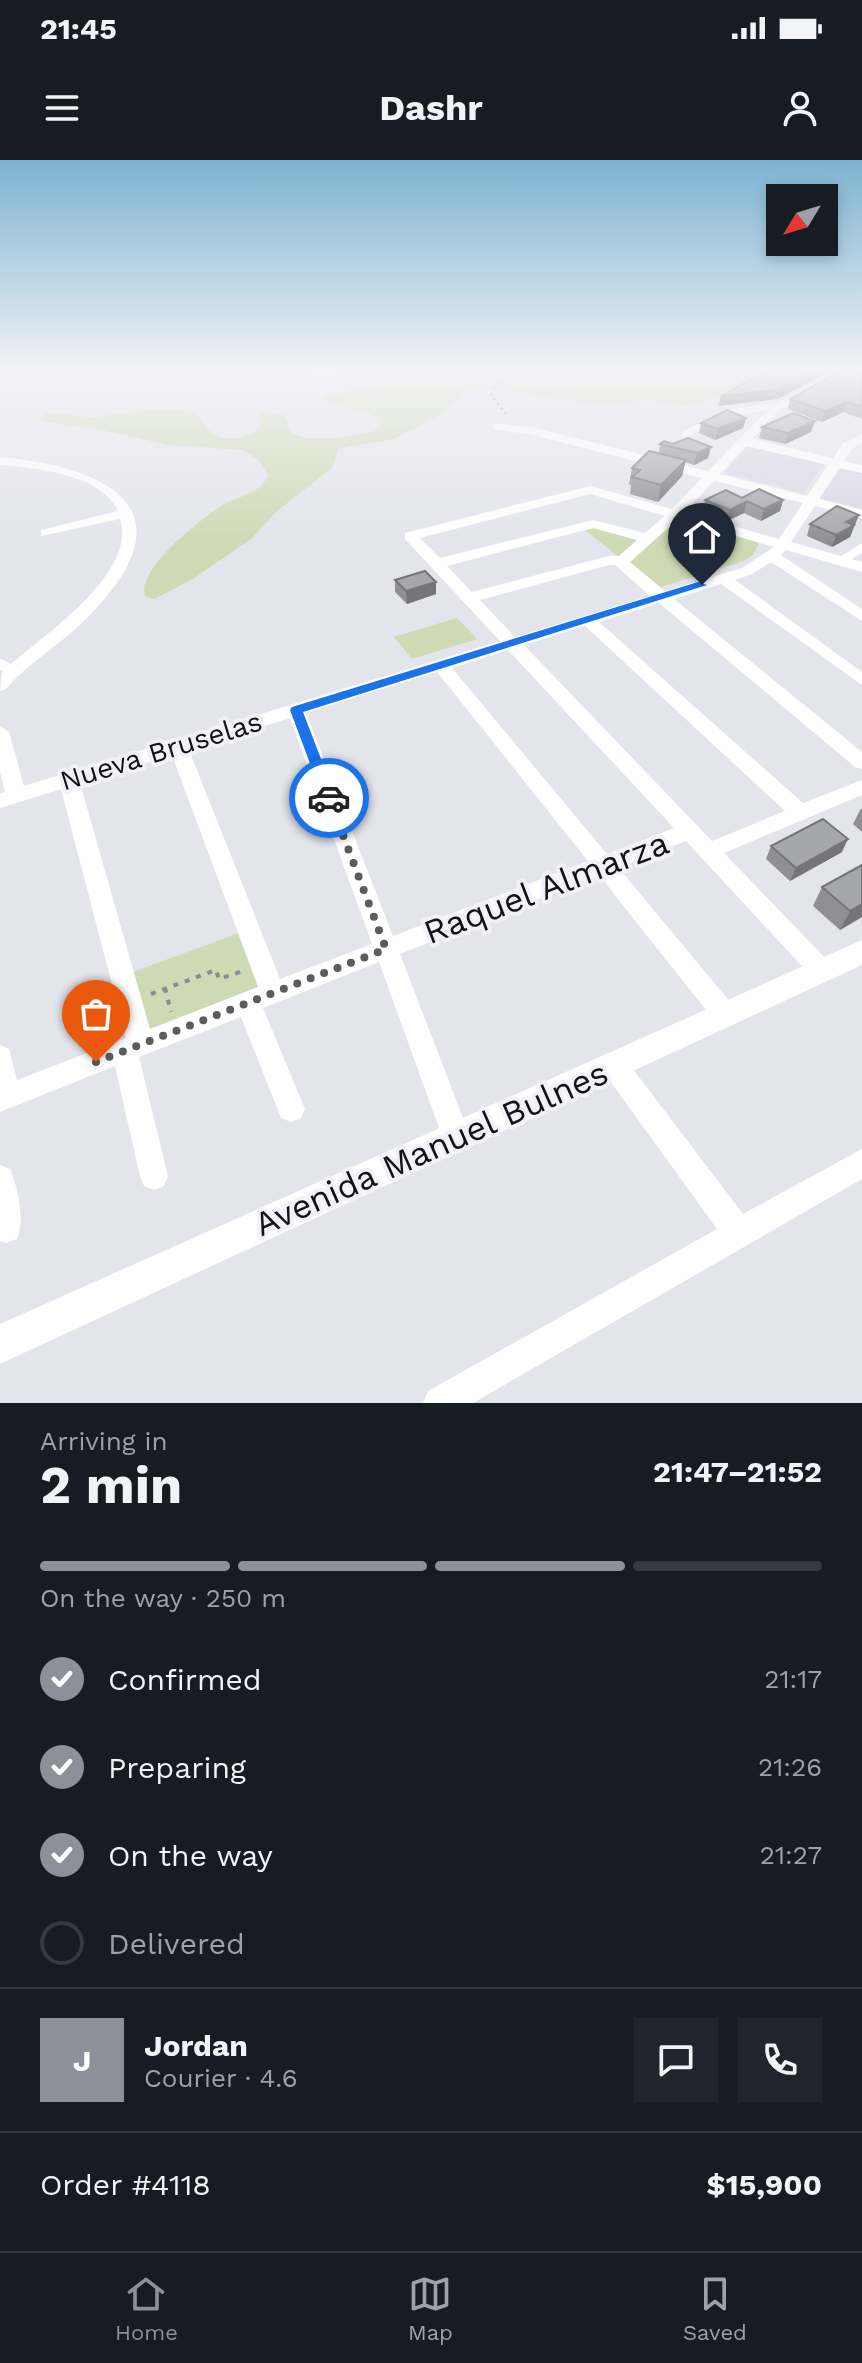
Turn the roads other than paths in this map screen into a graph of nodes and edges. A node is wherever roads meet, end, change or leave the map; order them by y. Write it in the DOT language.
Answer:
graph roads {
  1 [pos="502,427"];
  2 [pos="695,427"];
  3 [pos="758,427"];
  4 [pos="685,434"];
  5 [pos="862,438"];
  6 [pos="743,441"];
  7 [pos="0,461"];
  8 [pos="837,463"];
  9 [pos="862,469"];
  10 [pos="709,475"];
  11 [pos="811,501"];
  12 [pos="128,513"];
  13 [pos="675,514"];
  14 [pos="862,514"];
  15 [pos="46,533"];
  16 [pos="648,538"];
  17 [pos="862,548"];
  18 [pos="778,550"];
  19 [pos="622,561"];
  20 [pos="841,561"];
  21 [pos="436,564"];
  22 [pos="862,567"];
  23 [pos="723,578"];
  24 [pos="469,598"];
  25 [pos="659,598"];
  26 [pos="862,616"];
  27 [pos="586,619"];
  28 [pos="511,642"];
  29 [pos="440,664"];
  30 [pos="7,668"];
  31 [pos="862,680"];
  32 [pos="0,685"];
  33 [pos="296,710"];
  34 [pos="0,732"];
  35 [pos="178,746"];
  36 [pos="862,762"];
  37 [pos="69,780"];
  38 [pos="862,787"];
  39 [pos="8,799"];
  40 [pos="800,813"];
  41 [pos="689,831"];
  42 [pos="708,851"];
  43 [pos="603,865"];
  44 [pos="386,949"];
  45 [pos="862,952"];
  46 [pos="821,970"];
  47 [pos="273,993"];
  48 [pos="248,1003"];
  49 [pos="726,1016"];
  50 [pos="133,1048"];
  51 [pos="0,1057"];
  52 [pos="614,1065"];
  53 [pos="3,1098"];
  54 [pos="291,1109"];
  55 [pos="456,1136"];
  56 [pos="862,1163"];
  57 [pos="154,1176"];
  58 [pos="0,1179"];
  59 [pos="6,1228"];
  60 [pos="739,1233"];
  61 [pos="0,1344"];
  62 [pos="453,1400"];
  1 -- 10 [label="street"];
  2 -- 4 [label="lane"];
  3 -- 6 [label="street"];
  5 -- 8 [label="street"];
  6 -- 8 [label="street"];
  6 -- 10 [label="street"];
  7 -- 12 [label="street"];
  8 -- 9 [label="street"];
  8 -- 11 [label="street"];
  10 -- 11 [label="street"];
  10 -- 13 [label="street"];
  11 -- 14 [label="street"];
  11 -- 18 [label="street"];
  12 -- 15 [label="street"];
  12 -- 30 [label="street"];
  13 -- 16 [label="street"];
  13 -- 18 [label="street"];
  13 -- 21 [label="street"];
  16 -- 19 [label="street"];
  16 -- 21 [label="street"];
  17 -- 20 [label="lane"];
  18 -- 20 [label="street"];
  18 -- 23 [label="street, Nueva Bruselas"];
  18 -- 26 [label="street"];
  19 -- 24 [label="street"];
  19 -- 25 [label="street"];
  20 -- 22 [label="street"];
  21 -- 24 [label="street"];
  23 -- 25 [label="street, Nueva Bruselas"];
  23 -- 31 [label="street"];
  24 -- 28 [label="street"];
  25 -- 27 [label="street, Nueva Bruselas"];
  25 -- 36 [label="street"];
  27 -- 28 [label="street, Nueva Bruselas"];
  27 -- 40 [label="street"];
  28 -- 29 [label="street, Nueva Bruselas"];
  28 -- 41 [label="street"];
  29 -- 33 [label="street, Nueva Bruselas"];
  29 -- 43 [label="street"];
  30 -- 32 [label="street"];
  33 -- 35 [label="street, Nueva Bruselas"];
  33 -- 44 [label="street"];
  34 -- 39 [label="street"];
  35 -- 37 [label="street, Nueva Bruselas"];
  35 -- 47 [label="street"];
  37 -- 39 [label="street, Nueva Bruselas"];
  37 -- 50 [label="street"];
  38 -- 40 [label="street, Raquel Almarza"];
  40 -- 42 [label="street, Raquel Almarza"];
  41 -- 42 [label="street"];
  41 -- 43 [label="street, Raquel Almarza"];
  42 -- 46 [label="street"];
  43 -- 44 [label="street, Raquel Almarza"];
  43 -- 49 [label="street"];
  44 -- 47 [label="street, Raquel Almarza"];
  44 -- 55 [label="street"];
  45 -- 46 [label="street, Avenida Manuel Bulnes"];
  46 -- 49 [label="street, Avenida Manuel Bulnes"];
  47 -- 48 [label="street, Raquel Almarza"];
  48 -- 50 [label="street, Raquel Almarza"];
  48 -- 54 [label="street"];
  49 -- 52 [label="street, Avenida Manuel Bulnes"];
  50 -- 53 [label="street, Raquel Almarza"];
  50 -- 57 [label="street"];
  51 -- 53 [label="street"];
  52 -- 55 [label="street, Avenida Manuel Bulnes"];
  52 -- 60 [label="street"];
  55 -- 61 [label="street, Avenida Manuel Bulnes"];
  56 -- 60 [label="street"];
  58 -- 59 [label="street"];
  60 -- 62 [label="street"];
}
